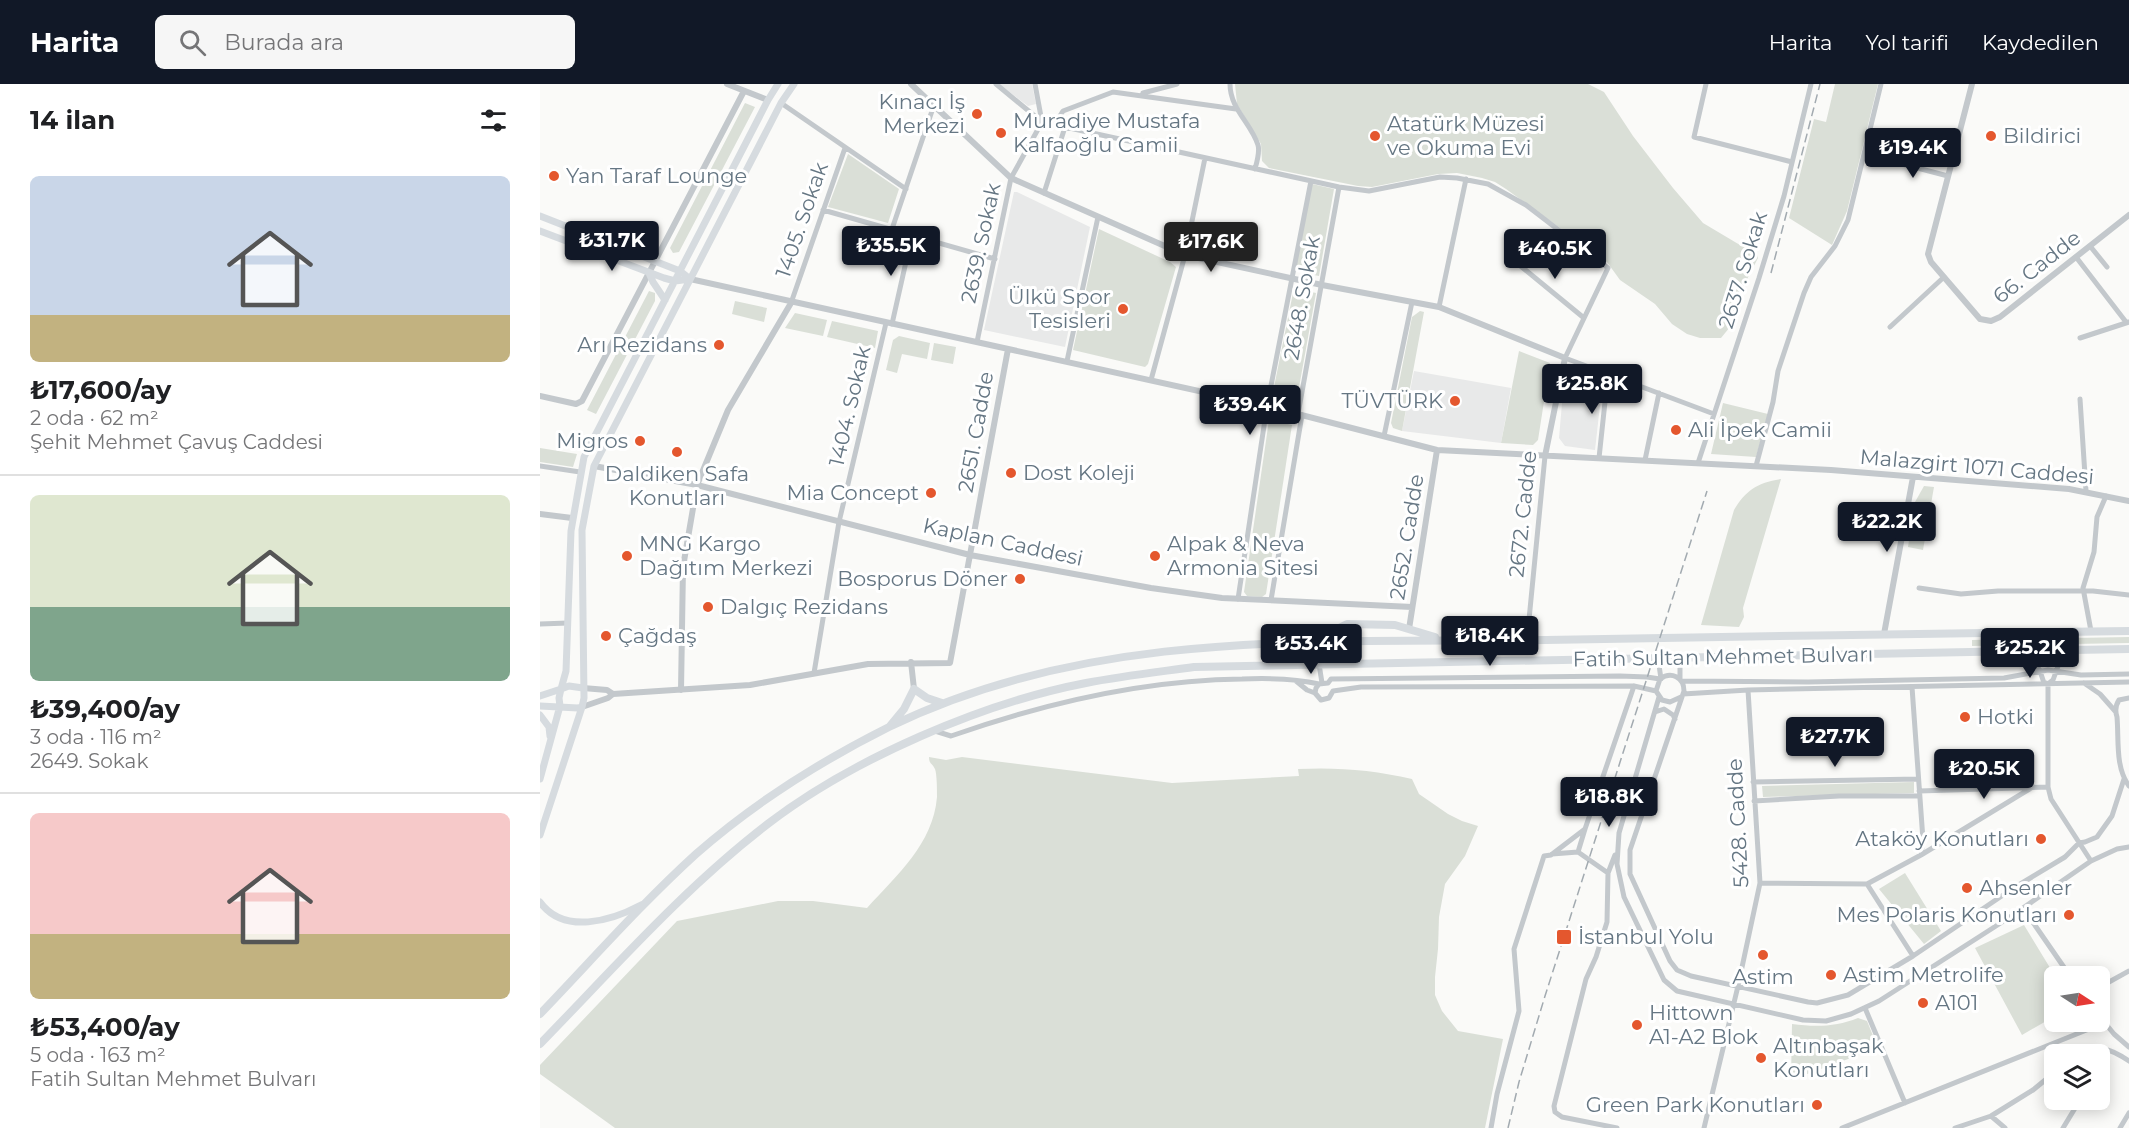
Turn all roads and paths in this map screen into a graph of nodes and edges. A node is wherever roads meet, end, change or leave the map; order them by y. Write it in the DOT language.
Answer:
graph roads {
  1 [pos="726,84"];
  2 [pos="778,84"];
  3 [pos="794,84"];
  4 [pos="911,84"];
  5 [pos="996,84"];
  6 [pos="1035,84"];
  7 [pos="1177,84"];
  8 [pos="1230,84"];
  9 [pos="1706,84"];
  10 [pos="1811,84"];
  11 [pos="1881,84"];
  12 [pos="1972,84"];
  13 [pos="744,91"];
  14 [pos="1138,94"];
  15 [pos="768,100"];
  16 [pos="781,103"];
  17 [pos="934,105"];
  18 [pos="1236,109"];
  19 [pos="1042,122"];
  20 [pos="1054,125"];
  21 [pos="1065,127"];
  22 [pos="845,147"];
  23 [pos="1204,158"];
  24 [pos="1883,159"];
  25 [pos="1792,162"];
  26 [pos="1255,169"];
  27 [pos="1948,176"];
  28 [pos="1011,178"];
  29 [pos="1466,179"];
  30 [pos="1311,181"];
  31 [pos="1339,188"];
  32 [pos="906,189"];
  33 [pos="1044,193"];
  34 [pos="823,210"];
  35 [pos="2129,215"];
  36 [pos="540,216"];
  37 [pos="1098,217"];
  38 [pos="892,229"];
  39 [pos="540,231"];
  40 [pos="912,235"];
  41 [pos="2090,246"];
  42 [pos="1185,255"];
  43 [pos="2076,257"];
  44 [pos="995,259"];
  45 [pos="1512,259"];
  46 [pos="655,262"];
  47 [pos="2107,267"];
  48 [pos="680,271"];
  49 [pos="649,273"];
  50 [pos="1944,277"];
  51 [pos="690,279"];
  52 [pos="1292,279"];
  53 [pos="675,281"];
  54 [pos="1322,285"];
  55 [pos="665,300"];
  56 [pos="1412,302"];
  57 [pos="791,303"];
  58 [pos="1439,308"];
  59 [pos="1584,318"];
  60 [pos="2127,322"];
  61 [pos="889,324"];
  62 [pos="1890,327"];
  63 [pos="2079,338"];
  64 [pos="977,342"];
  65 [pos="1008,349"];
  66 [pos="1564,358"];
  67 [pos="1066,361"];
  68 [pos="1608,374"];
  69 [pos="1151,380"];
  70 [pos="1659,393"];
  71 [pos="540,396"];
  72 [pos="2080,399"];
  73 [pos="1267,406"];
  74 [pos="1714,414"];
  75 [pos="1300,415"];
  76 [pos="1384,436"];
  77 [pos="1437,450"];
  78 [pos="1545,456"];
  79 [pos="1599,458"];
  80 [pos="1645,460"];
  81 [pos="1698,463"];
  82 [pos="540,466"];
  83 [pos="594,466"];
  84 [pos="1756,466"];
  85 [pos="580,472"];
  86 [pos="1913,477"];
  87 [pos="697,485"];
  88 [pos="2086,491"];
  89 [pos="2106,496"];
  90 [pos="2129,501"];
  91 [pos="540,514"];
  92 [pos="572,518"];
  93 [pos="839,522"];
  94 [pos="970,555"];
  95 [pos="1919,588"];
  96 [pos="2083,592"];
  97 [pos="2129,595"];
  98 [pos="1238,599"];
  99 [pos="1271,600"];
  100 [pos="1412,607"];
  101 [pos="540,624"];
  102 [pos="568,624"];
  103 [pos="1409,629"];
  104 [pos="2091,631"];
  105 [pos="2129,631"];
  106 [pos="1884,634"];
  107 [pos="1444,640"];
  108 [pos="1527,640"];
  109 [pos="1310,643"];
  110 [pos="2129,649"];
  111 [pos="2064,650"];
  112 [pos="2028,651"];
  113 [pos="1658,658"];
  114 [pos="1680,658"];
  115 [pos="911,662"];
  116 [pos="1319,664"];
  117 [pos="2040,671"];
  118 [pos="2055,671"];
  119 [pos="814,673"];
  120 [pos="2129,675"];
  121 [pos="1109,679"];
  122 [pos="1660,679"];
  123 [pos="1294,680"];
  124 [pos="1681,680"];
  125 [pos="2084,682"];
  126 [pos="2129,682"];
  127 [pos="1323,683"];
  128 [pos="2048,684"];
  129 [pos="1634,686"];
  130 [pos="1912,687"];
  131 [pos="583,688"];
  132 [pos="914,688"];
  133 [pos="561,689"];
  134 [pos="681,690"];
  135 [pos="1112,690"];
  136 [pos="1748,690"];
  137 [pos="1333,692"];
  138 [pos="1315,693"];
  139 [pos="613,694"];
  140 [pos="1658,694"];
  141 [pos="540,696"];
  142 [pos="1682,696"];
  143 [pos="2129,698"];
  144 [pos="942,703"];
  145 [pos="540,706"];
  146 [pos="560,706"];
  147 [pos="582,707"];
  148 [pos="2115,711"];
  149 [pos="1655,712"];
  150 [pos="540,715"];
  151 [pos="1675,719"];
  152 [pos="888,728"];
  153 [pos="935,731"];
  154 [pos="551,741"];
  155 [pos="540,779"];
  156 [pos="1918,779"];
  157 [pos="2124,779"];
  158 [pos="1753,782"];
  159 [pos="2129,786"];
  160 [pos="2033,787"];
  161 [pos="2048,787"];
  162 [pos="1919,793"];
  163 [pos="1754,801"];
  164 [pos="1585,829"];
  165 [pos="540,835"];
  166 [pos="2079,843"];
  167 [pos="2129,848"];
  168 [pos="1578,852"];
  169 [pos="1617,853"];
  170 [pos="1551,855"];
  171 [pos="1921,855"];
  172 [pos="2091,861"];
  173 [pos="1608,873"];
  174 [pos="1760,884"];
  175 [pos="1868,884"];
  176 [pos="648,901"];
  177 [pos="540,902"];
  178 [pos="2023,908"];
  179 [pos="1913,956"];
  180 [pos="2063,966"];
  181 [pos="2129,971"];
  182 [pos="2110,981"];
  183 [pos="1738,986"];
  184 [pos="1734,1005"];
  185 [pos="1865,1008"];
  186 [pos="540,1014"];
  187 [pos="2110,1029"];
  188 [pos="2082,1032"];
  189 [pos="540,1044"];
  190 [pos="2129,1047"];
  191 [pos="2110,1050"];
  192 [pos="2129,1061"];
  193 [pos="2044,1081"];
  194 [pos="1905,1103"];
  195 [pos="2074,1110"];
  196 [pos="2129,1113"];
  197 [pos="1990,1116"];
  198 [pos="1491,1128"];
  199 [pos="1617,1128"];
  200 [pos="1704,1128"];
  201 [pos="1842,1128"];
  202 [pos="1955,1128"];
  203 [pos="2005,1128"];
  204 [pos="2063,1128"];
  205 [pos="2120,1128"];
  1 -- 13 [label="street"];
  2 -- 15 [label="main road"];
  3 -- 16 [label="main road"];
  4 -- 17 [label="street"];
  5 -- 19 [label="street"];
  6 -- 19 [label="street"];
  7 -- 14 [label="street"];
  8 -- 18 [label="street"];
  9 -- 25 [label="street"];
  10 -- 25 [label="street, 2637. Sokak"];
  11 -- 84 [label="street"];
  12 -- 27 [label="street"];
  13 -- 15 [label="street"];
  13 -- 46 [label="street"];
  14 -- 18 [label="street"];
  14 -- 20 [label="street"];
  15 -- 48 [label="main road"];
  16 -- 22 [label="street"];
  16 -- 51 [label="main road"];
  17 -- 28 [label="street"];
  17 -- 32 [label="street"];
  18 -- 26 [label="street"];
  19 -- 20 [label="street"];
  19 -- 28 [label="street, 2639. Sokak"];
  20 -- 21 [label="street"];
  21 -- 23 [label="street"];
  21 -- 33 [label="street"];
  22 -- 32 [label="street"];
  22 -- 34 [label="street, 1405. Sokak"];
  23 -- 26 [label="street"];
  23 -- 42 [label="street"];
  24 -- 27 [label="street"];
  25 -- 74 [label="street, 2637. Sokak"];
  26 -- 30 [label="street"];
  27 -- 50 [label="street, 66. Cadde"];
  28 -- 33 [label="street"];
  28 -- 44 [label="street, 2639. Sokak"];
  29 -- 31 [label="street"];
  29 -- 58 [label="street"];
  29 -- 59 [label="street"];
  30 -- 31 [label="street"];
  30 -- 52 [label="street"];
  31 -- 54 [label="street, 2648. Sokak"];
  32 -- 38 [label="street"];
  33 -- 37 [label="street"];
  34 -- 38 [label="street"];
  34 -- 57 [label="street, 1405. Sokak"];
  35 -- 41 [label="street, 66. Cadde"];
  36 -- 46 [label="main road"];
  37 -- 42 [label="street"];
  37 -- 67 [label="street"];
  38 -- 40 [label="street"];
  39 -- 49 [label="main road"];
  40 -- 44 [label="street"];
  40 -- 61 [label="street, 1404. Sokak"];
  41 -- 43 [label="street, 66. Cadde"];
  41 -- 47 [label="street"];
  42 -- 52 [label="street"];
  42 -- 69 [label="street"];
  43 -- 50 [label="street, 66. Cadde"];
  43 -- 60 [label="street"];
  44 -- 64 [label="street, 2639. Sokak"];
  45 -- 59 [label="street"];
  46 -- 48 [label="main road"];
  46 -- 49 [label="street"];
  48 -- 51 [label="main road"];
  48 -- 53 [label="main road"];
  49 -- 53 [label="main road"];
  49 -- 55 [label="main road"];
  49 -- 71 [label="street"];
  50 -- 62 [label="street"];
  51 -- 53 [label="main road"];
  51 -- 57 [label="street, Malazgirt 1071 Caddesi"];
  51 -- 83 [label="main road"];
  52 -- 54 [label="street"];
  52 -- 73 [label="street"];
  53 -- 55 [label="main road"];
  54 -- 56 [label="street"];
  54 -- 75 [label="street, 2648. Sokak"];
  55 -- 85 [label="main road"];
  56 -- 58 [label="street"];
  56 -- 76 [label="street"];
  57 -- 61 [label="street, Malazgirt 1071 Caddesi"];
  57 -- 87 [label="street"];
  58 -- 66 [label="street"];
  59 -- 66 [label="street"];
  60 -- 63 [label="street"];
  61 -- 64 [label="street, Malazgirt 1071 Caddesi"];
  61 -- 93 [label="street, 1404. Sokak"];
  64 -- 65 [label="street, Malazgirt 1071 Caddesi"];
  65 -- 67 [label="street, Malazgirt 1071 Caddesi"];
  65 -- 94 [label="street, 2651. Cadde"];
  66 -- 68 [label="street"];
  66 -- 78 [label="street, 2672. Cadde"];
  67 -- 69 [label="street, Malazgirt 1071 Caddesi"];
  68 -- 70 [label="street"];
  68 -- 79 [label="street"];
  69 -- 73 [label="street, Malazgirt 1071 Caddesi"];
  70 -- 74 [label="street"];
  70 -- 80 [label="street"];
  72 -- 88 [label="street"];
  73 -- 75 [label="street, Malazgirt 1071 Caddesi"];
  73 -- 98 [label="street"];
  74 -- 81 [label="street, 2637. Sokak"];
  75 -- 76 [label="street, Malazgirt 1071 Caddesi"];
  75 -- 99 [label="street, 2648. Sokak"];
  76 -- 77 [label="street, Malazgirt 1071 Caddesi"];
  77 -- 78 [label="street, Malazgirt 1071 Caddesi"];
  77 -- 100 [label="street, 2652. Cadde"];
  78 -- 79 [label="street, Malazgirt 1071 Caddesi"];
  78 -- 108 [label="street, 2672. Cadde"];
  79 -- 80 [label="street, Malazgirt 1071 Caddesi"];
  80 -- 81 [label="street, Malazgirt 1071 Caddesi"];
  81 -- 84 [label="street, Malazgirt 1071 Caddesi"];
  82 -- 85 [label="street"];
  83 -- 87 [label="street, Kaplan Caddesi"];
  83 -- 131 [label="main road"];
  84 -- 86 [label="street, Malazgirt 1071 Caddesi"];
  85 -- 92 [label="main road"];
  86 -- 88 [label="street, Malazgirt 1071 Caddesi"];
  86 -- 106 [label="street"];
  87 -- 93 [label="street, Kaplan Caddesi"];
  87 -- 134 [label="street"];
  88 -- 89 [label="street, Malazgirt 1071 Caddesi"];
  89 -- 90 [label="street, Malazgirt 1071 Caddesi"];
  89 -- 96 [label="street"];
  91 -- 92 [label="street"];
  92 -- 102 [label="main road"];
  93 -- 94 [label="street, Kaplan Caddesi"];
  93 -- 119 [label="street, 1404. Sokak"];
  94 -- 98 [label="street, Kaplan Caddesi"];
  94 -- 115 [label="street, 2651. Cadde"];
  95 -- 96 [label="street"];
  96 -- 97 [label="street"];
  96 -- 104 [label="street"];
  98 -- 99 [label="street, Kaplan Caddesi"];
  99 -- 100 [label="street, Kaplan Caddesi"];
  100 -- 103 [label="street, 2652. Cadde"];
  101 -- 102 [label="street"];
  102 -- 133 [label="main road"];
  103 -- 107 [label="highway"];
  103 -- 109 [label="highway"];
  104 -- 105 [label="highway, Fatih Sultan Mehmet Bulvarı"];
  104 -- 106 [label="highway, Fatih Sultan Mehmet Bulvarı"];
  106 -- 108 [label="highway, Fatih Sultan Mehmet Bulvarı"];
  107 -- 108 [label="highway, Fatih Sultan Mehmet Bulvarı"];
  107 -- 109 [label="highway, Fatih Sultan Mehmet Bulvarı"];
  109 -- 144 [label="highway, Fatih Sultan Mehmet Bulvarı"];
  110 -- 111 [label="highway, Fatih Sultan Mehmet Bulvarı"];
  111 -- 112 [label="highway, Fatih Sultan Mehmet Bulvarı"];
  111 -- 118 [label="street"];
  112 -- 114 [label="highway, Fatih Sultan Mehmet Bulvarı"];
  112 -- 117 [label="street"];
  113 -- 114 [label="highway, Fatih Sultan Mehmet Bulvarı"];
  113 -- 116 [label="highway, Fatih Sultan Mehmet Bulvarı"];
  113 -- 122 [label="street"];
  114 -- 124 [label="street"];
  115 -- 119 [label="street"];
  115 -- 132 [label="street"];
  116 -- 121 [label="highway, Fatih Sultan Mehmet Bulvarı"];
  116 -- 127 [label="street"];
  117 -- 118 [label="street"];
  117 -- 124 [label="street"];
  117 -- 128 [label="street"];
  118 -- 120 [label="street"];
  118 -- 128 [label="street"];
  119 -- 134 [label="street"];
  121 -- 135 [label="street"];
  121 -- 153 [label="highway, Fatih Sultan Mehmet Bulvarı"];
  122 -- 124 [label="street"];
  122 -- 127 [label="street"];
  122 -- 140 [label="street"];
  123 -- 127 [label="street"];
  123 -- 135 [label="street"];
  123 -- 138 [label="street"];
  124 -- 142 [label="street"];
  125 -- 126 [label="street"];
  125 -- 128 [label="street"];
  125 -- 148 [label="street"];
  127 -- 137 [label="street"];
  127 -- 138 [label="street"];
  128 -- 130 [label="street"];
  128 -- 161 [label="street"];
  129 -- 137 [label="street"];
  129 -- 140 [label="street"];
  129 -- 164 [label="street"];
  130 -- 136 [label="street"];
  130 -- 156 [label="street"];
  131 -- 133 [label="main road"];
  131 -- 139 [label="street"];
  131 -- 147 [label="main road"];
  132 -- 144 [label="highway"];
  132 -- 152 [label="highway"];
  133 -- 141 [label="main road"];
  133 -- 146 [label="main road"];
  134 -- 139 [label="street"];
  135 -- 153 [label="street"];
  136 -- 142 [label="street"];
  136 -- 158 [label="street, 5428. Cadde"];
  137 -- 138 [label="street"];
  139 -- 147 [label="street"];
  140 -- 142 [label="street"];
  140 -- 149 [label="street"];
  142 -- 151 [label="street"];
  143 -- 148 [label="street"];
  144 -- 152 [label="highway, Fatih Sultan Mehmet Bulvarı"];
  145 -- 146 [label="main road"];
  146 -- 147 [label="main road"];
  146 -- 154 [label="main road"];
  147 -- 165 [label="main road"];
  148 -- 157 [label="street"];
  149 -- 151 [label="street"];
  149 -- 169 [label="street"];
  150 -- 154 [label="main road"];
  151 -- 183 [label="street"];
  152 -- 176 [label="highway, Fatih Sultan Mehmet Bulvarı"];
  153 -- 189 [label="highway, Fatih Sultan Mehmet Bulvarı"];
  154 -- 155 [label="main road"];
  156 -- 158 [label="street"];
  156 -- 162 [label="street"];
  157 -- 159 [label="street"];
  157 -- 166 [label="street"];
  158 -- 163 [label="street, 5428. Cadde"];
  160 -- 161 [label="street"];
  160 -- 162 [label="street"];
  160 -- 171 [label="street"];
  161 -- 166 [label="street"];
  162 -- 163 [label="street"];
  162 -- 171 [label="street"];
  163 -- 174 [label="street, 5428. Cadde"];
  164 -- 168 [label="street"];
  164 -- 170 [label="street"];
  166 -- 172 [label="street"];
  166 -- 179 [label="street"];
  167 -- 172 [label="street"];
  168 -- 170 [label="street"];
  168 -- 173 [label="street"];
  169 -- 173 [label="street"];
  169 -- 184 [label="street"];
  170 -- 198 [label="street"];
  171 -- 175 [label="street"];
  172 -- 178 [label="street"];
  173 -- 199 [label="street"];
  174 -- 175 [label="street"];
  174 -- 183 [label="street, 5428. Cadde"];
  175 -- 179 [label="street"];
  176 -- 177 [label="main road"];
  176 -- 186 [label="highway, Fatih Sultan Mehmet Bulvarı"];
  178 -- 180 [label="street"];
  178 -- 185 [label="street"];
  179 -- 183 [label="street"];
  181 -- 182 [label="street"];
  183 -- 184 [label="street, 5428. Cadde"];
  184 -- 185 [label="street"];
  184 -- 200 [label="street, 5428. Cadde"];
  185 -- 194 [label="street"];
  187 -- 190 [label="street"];
  188 -- 194 [label="street"];
  191 -- 192 [label="street"];
  193 -- 197 [label="street"];
  194 -- 201 [label="street"];
  195 -- 204 [label="street"];
  196 -- 205 [label="street"];
  197 -- 202 [label="street"];
  197 -- 203 [label="street"];
}
